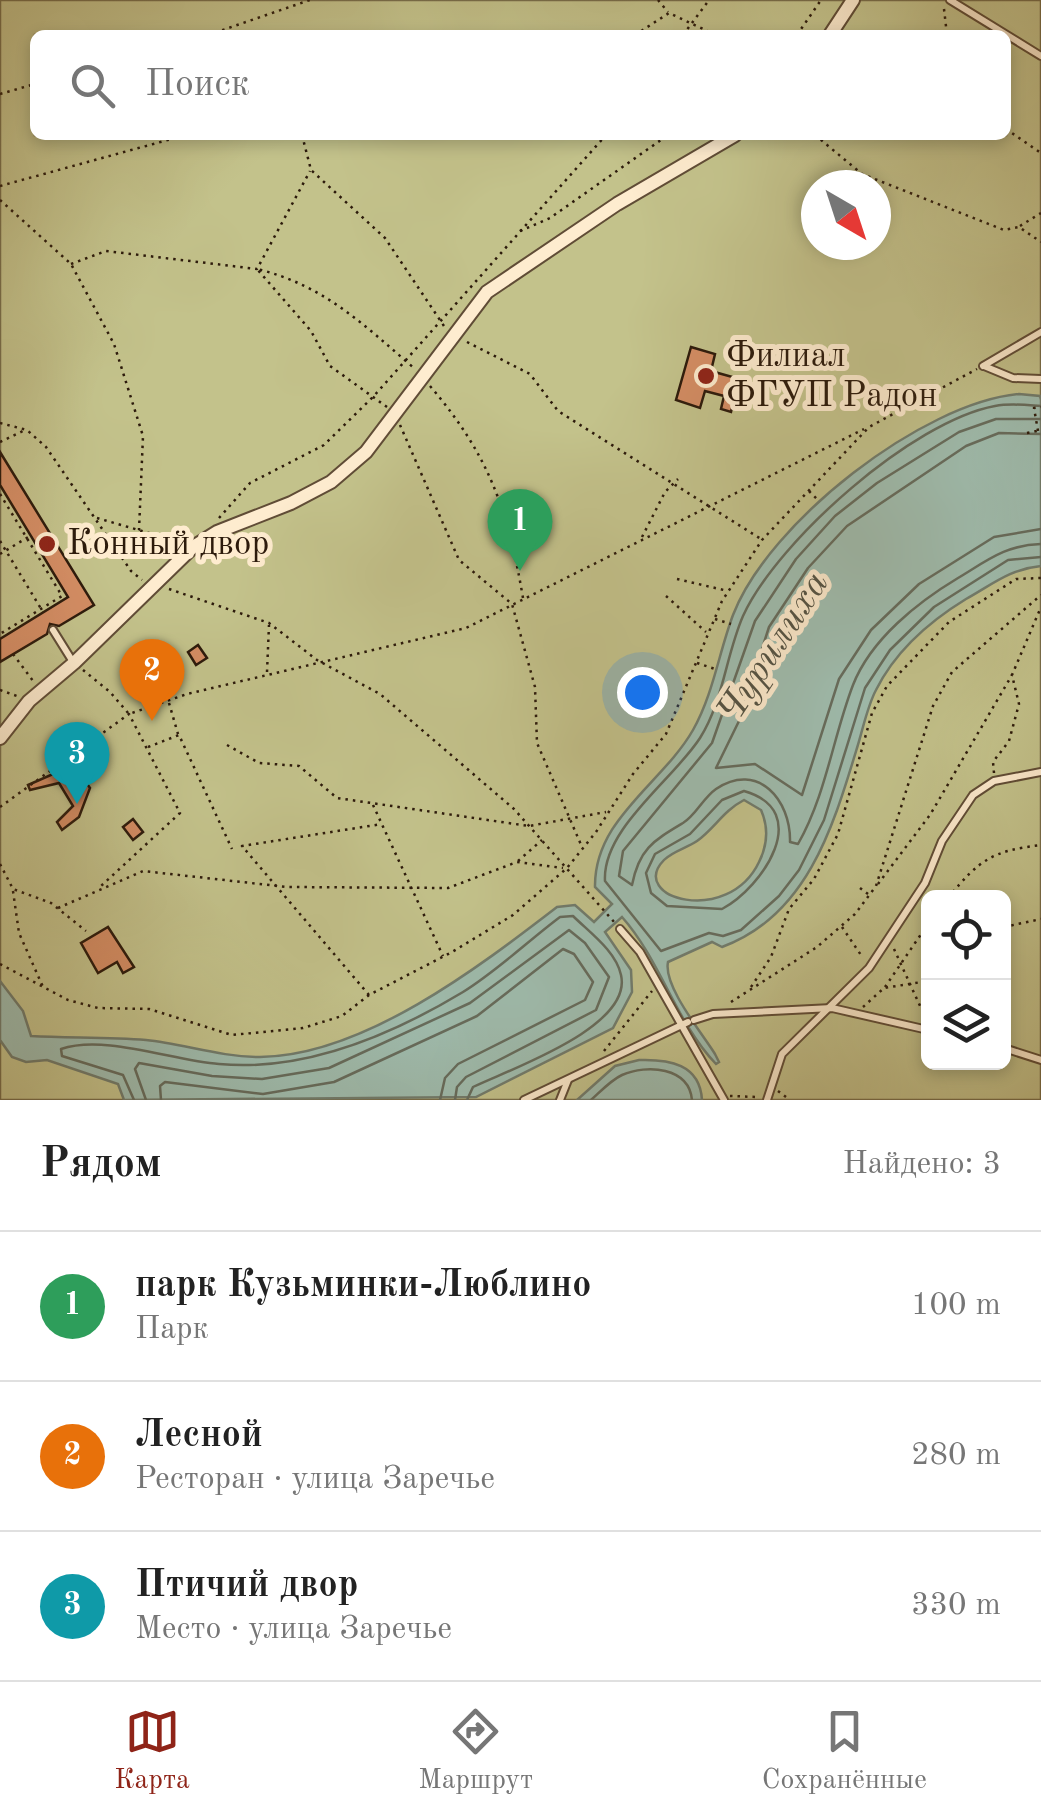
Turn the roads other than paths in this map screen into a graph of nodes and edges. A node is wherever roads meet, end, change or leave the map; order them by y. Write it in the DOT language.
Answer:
graph roads {
  1 [pos="853,0"];
  2 [pos="947,1"];
  3 [pos="833,30"];
  4 [pos="997,30"];
  5 [pos="1011,38"];
  6 [pos="1041,56"];
  7 [pos="726,140"];
  8 [pos="1041,332"];
  9 [pos="1041,378"];
  10 [pos="54,630"];
  11 [pos="74,664"];
  12 [pos="0,738"];
  13 [pos="1041,772"];
  14 [pos="618,926"];
  15 [pos="832,1008"];
  16 [pos="688,1022"];
  17 [pos="921,1024"];
  18 [pos="1011,1050"];
  19 [pos="1041,1060"];
  20 [pos="568,1079"];
  21 [pos="524,1100"];
  22 [pos="560,1100"];
  23 [pos="724,1100"];
  24 [pos="768,1100"];
  1 -- 3 [label="street"];
  2 -- 4 [label="lane"];
  5 -- 6 [label="lane"];
  7 -- 11 [label="street"];
  8 -- 9 [label="lane"];
  10 -- 11 [label="lane"];
  11 -- 12 [label="street"];
  13 -- 15 [label="lane"];
  14 -- 16 [label="lane"];
  15 -- 16 [label="lane"];
  15 -- 17 [label="lane"];
  15 -- 24 [label="lane"];
  16 -- 20 [label="lane"];
  16 -- 23 [label="lane"];
  18 -- 19 [label="lane"];
  20 -- 21 [label="lane"];
  20 -- 22 [label="lane"];
}
